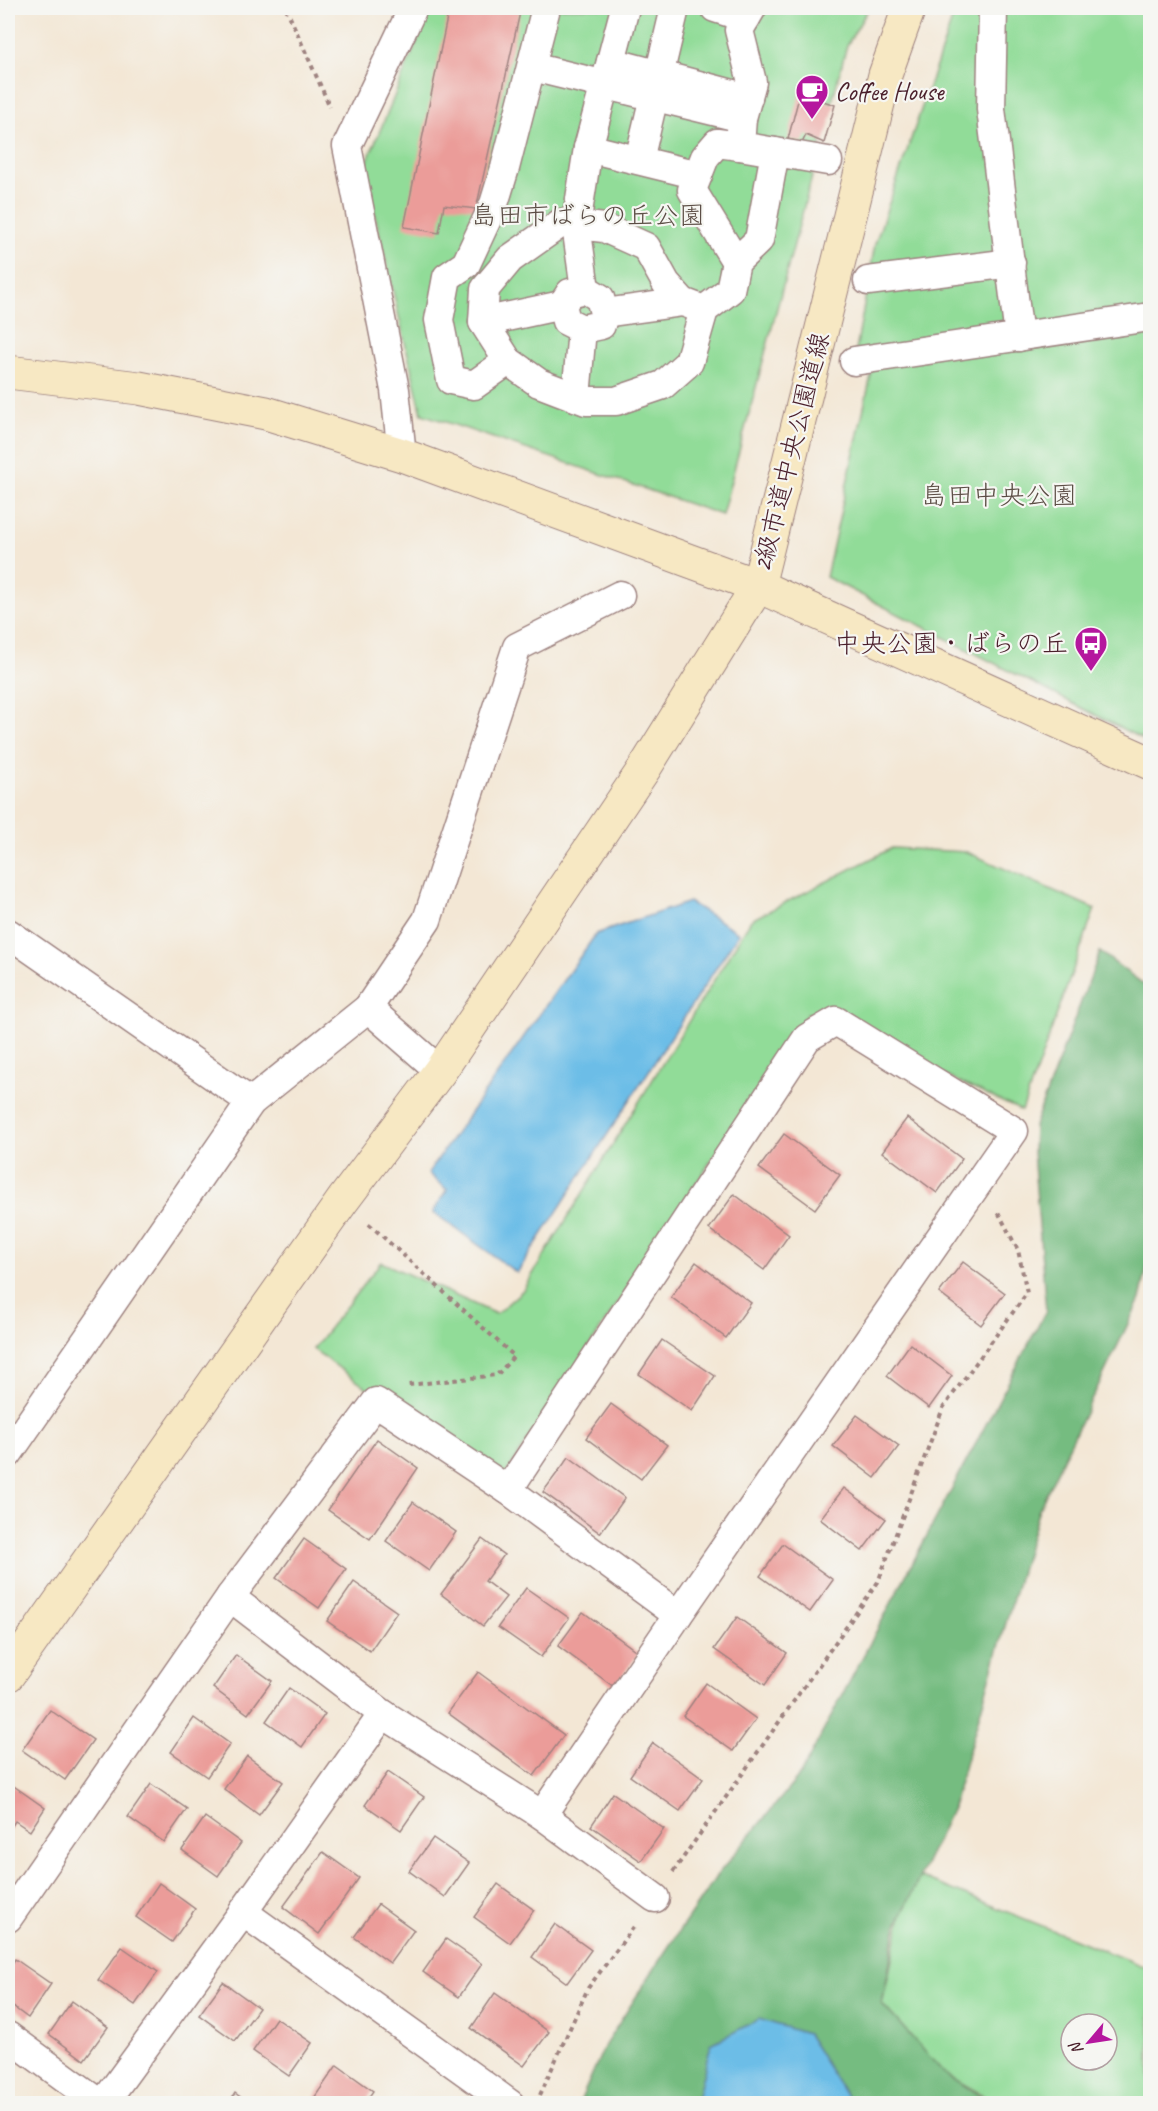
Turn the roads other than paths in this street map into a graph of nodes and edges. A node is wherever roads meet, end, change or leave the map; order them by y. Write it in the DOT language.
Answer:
graph roads {
  1 [pos="413,8"];
  2 [pos="546,8"];
  3 [pos="625,8"];
  4 [pos="675,8"];
  5 [pos="715,8"];
  6 [pos="909,8"];
  7 [pos="993,8"];
  8 [pos="749,13"];
  9 [pos="611,62"];
  10 [pos="532,67"];
  11 [pos="745,108"];
  12 [pos="740,146"];
  13 [pos="588,148"];
  14 [pos="775,152"];
  15 [pos="639,160"];
  16 [pos="828,162"];
  17 [pos="698,175"];
  18 [pos="576,225"];
  19 [pos="736,262"];
  20 [pos="1011,263"];
  21 [pos="466,264"];
  22 [pos="495,276"];
  23 [pos="868,282"];
  24 [pos="585,290"];
  25 [pos="562,305"];
  26 [pos="693,306"];
  27 [pos="1150,317"];
  28 [pos="593,321"];
  29 [pos="483,322"];
  30 [pos="1019,337"];
  31 [pos="508,361"];
  32 [pos="854,361"];
  33 [pos="8,372"];
  34 [pos="576,397"];
  35 [pos="402,455"];
  36 [pos="758,586"];
  37 [pos="620,595"];
  38 [pos="1150,763"];
  39 [pos="8,933"];
  40 [pos="368,1008"];
  41 [pos="440,1071"];
  42 [pos="251,1102"];
  43 [pos="8,1454"];
  44 [pos="508,1490"];
  45 [pos="230,1597"];
  46 [pos="678,1615"];
  47 [pos="8,1676"];
  48 [pos="383,1714"];
  49 [pos="542,1815"];
  50 [pos="655,1898"];
  51 [pos="243,1912"];
  52 [pos="8,1918"];
  53 [pos="8,2036"];
  54 [pos="102,2103"];
  55 [pos="510,2103"];
  1 -- 35 [label="street"];
  2 -- 10 [label="street"];
  3 -- 9 [label="street"];
  4 -- 15 [label="street"];
  5 -- 8 [label="street"];
  6 -- 36 [label="street, 2級市道中央公園道線"];
  7 -- 20 [label="street"];
  8 -- 11 [label="street"];
  9 -- 11 [label="street"];
  9 -- 13 [label="street"];
  10 -- 11 [label="street"];
  10 -- 21 [label="street"];
  11 -- 12 [label="street"];
  12 -- 14 [label="street"];
  12 -- 17 [label="street"];
  13 -- 15 [label="street"];
  13 -- 18 [label="street"];
  14 -- 16 [label="street"];
  14 -- 19 [label="street"];
  15 -- 17 [label="street"];
  17 -- 19 [label="street"];
  18 -- 22 [label="street"];
  18 -- 24 [label="street"];
  18 -- 26 [label="street"];
  19 -- 26 [label="street"];
  20 -- 23 [label="street"];
  20 -- 30 [label="street"];
  21 -- 22 [label="street"];
  21 -- 31 [label="street"];
  22 -- 29 [label="street"];
  24 -- 25 [label="street"];
  24 -- 28 [label="street"];
  25 -- 28 [label="street"];
  25 -- 29 [label="street"];
  26 -- 28 [label="street"];
  26 -- 34 [label="street"];
  27 -- 30 [label="street"];
  28 -- 34 [label="street"];
  29 -- 31 [label="street"];
  30 -- 32 [label="street"];
  31 -- 34 [label="street"];
  33 -- 35 [label="street"];
  35 -- 36 [label="street"];
  36 -- 38 [label="street, 2級市道中央公園道線"];
  36 -- 41 [label="street"];
  37 -- 40 [label="street"];
  39 -- 42 [label="street"];
  40 -- 41 [label="street"];
  40 -- 42 [label="street"];
  41 -- 47 [label="street"];
  42 -- 43 [label="street"];
  44 -- 45 [label="street"];
  44 -- 46 [label="street"];
  44 -- 46 [label="street"];
  45 -- 48 [label="street"];
  45 -- 52 [label="street"];
  46 -- 49 [label="street"];
  48 -- 49 [label="street"];
  48 -- 51 [label="street"];
  49 -- 50 [label="street"];
  51 -- 54 [label="street"];
  51 -- 55 [label="street"];
  53 -- 54 [label="street"];
}
